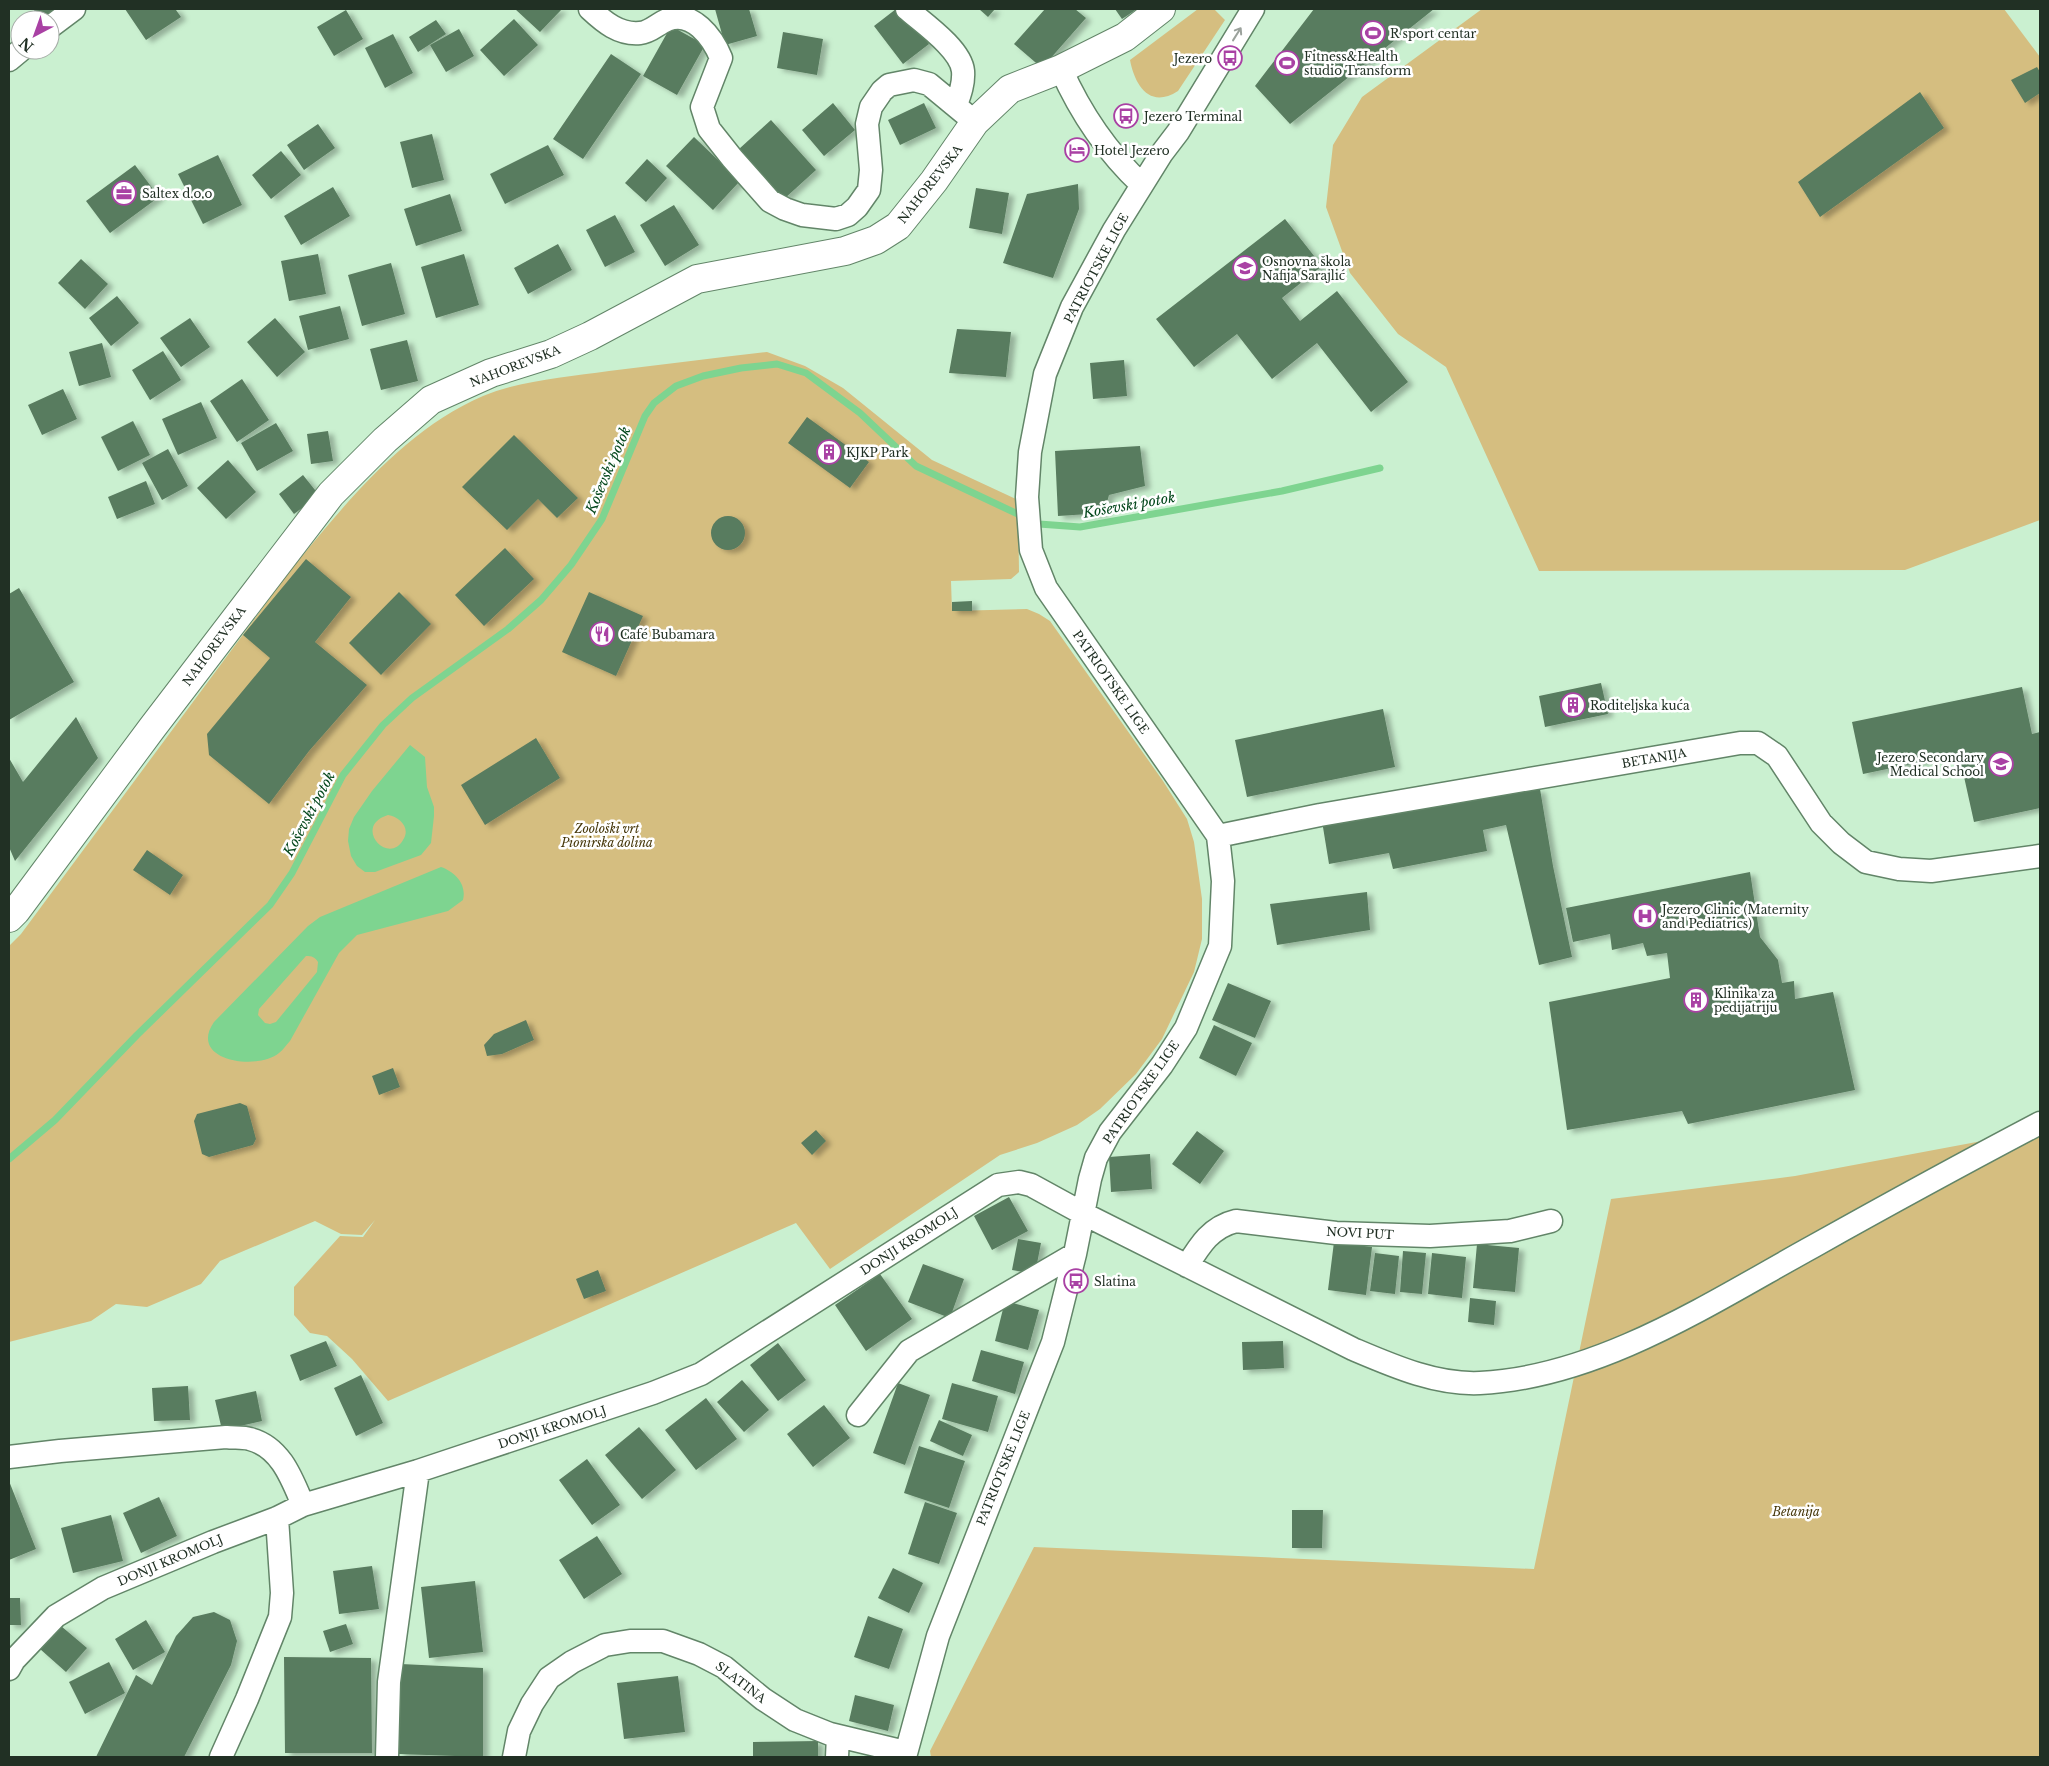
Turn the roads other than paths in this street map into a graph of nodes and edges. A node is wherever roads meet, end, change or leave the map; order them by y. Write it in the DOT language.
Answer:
graph roads {
  1 [pos="74,9"];
  2 [pos="590,9"];
  3 [pos="907,9"];
  4 [pos="1161,9"];
  5 [pos="1252,9"];
  6 [pos="60,20"];
  7 [pos="1061,69"];
  8 [pos="966,114"];
  9 [pos="1142,185"];
  10 [pos="1218,836"];
  11 [pos="2040,856"];
  12 [pos="9,918"];
  13 [pos="2040,1123"];
  14 [pos="1084,1214"];
  15 [pos="1551,1221"];
  16 [pos="1075,1254"];
  17 [pos="1187,1266"];
  18 [pos="858,1415"];
  19 [pos="9,1457"];
  20 [pos="418,1471"];
  21 [pos="303,1505"];
  22 [pos="277,1518"];
  23 [pos="9,1669"];
  24 [pos="837,1747"];
  25 [pos="905,1755"];
  26 [pos="221,1757"];
  27 [pos="387,1757"];
  28 [pos="514,1757"];
  1 -- 6 [label="street"];
  2 -- 8 [label="street"];
  3 -- 8 [label="street"];
  4 -- 7 [label="street, NAHOREVSKA"];
  9 -- 5 [label="street, PATRIOTSKE LIGE, one-way"];
  7 -- 8 [label="street, NAHOREVSKA"];
  7 -- 9 [label="street"];
  8 -- 12 [label="street, NAHOREVSKA"];
  9 -- 10 [label="street, PATRIOTSKE LIGE"];
  10 -- 11 [label="street, BETANIJA"];
  10 -- 14 [label="street, PATRIOTSKE LIGE"];
  13 -- 17 [label="street, DONJI KROMOLJ"];
  14 -- 16 [label="street, PATRIOTSKE LIGE"];
  14 -- 17 [label="street, DONJI KROMOLJ"];
  14 -- 20 [label="street, DONJI KROMOLJ"];
  15 -- 17 [label="street, NOVI PUT"];
  16 -- 18 [label="street"];
  16 -- 25 [label="street, PATRIOTSKE LIGE"];
  19 -- 21 [label="street"];
  20 -- 21 [label="street, DONJI KROMOLJ"];
  20 -- 27 [label="street"];
  21 -- 22 [label="street, DONJI KROMOLJ"];
  22 -- 23 [label="street, DONJI KROMOLJ"];
  22 -- 26 [label="street"];
  24 -- 25 [label="street, SLATINA"];
  24 -- 28 [label="street, SLATINA"];
}
